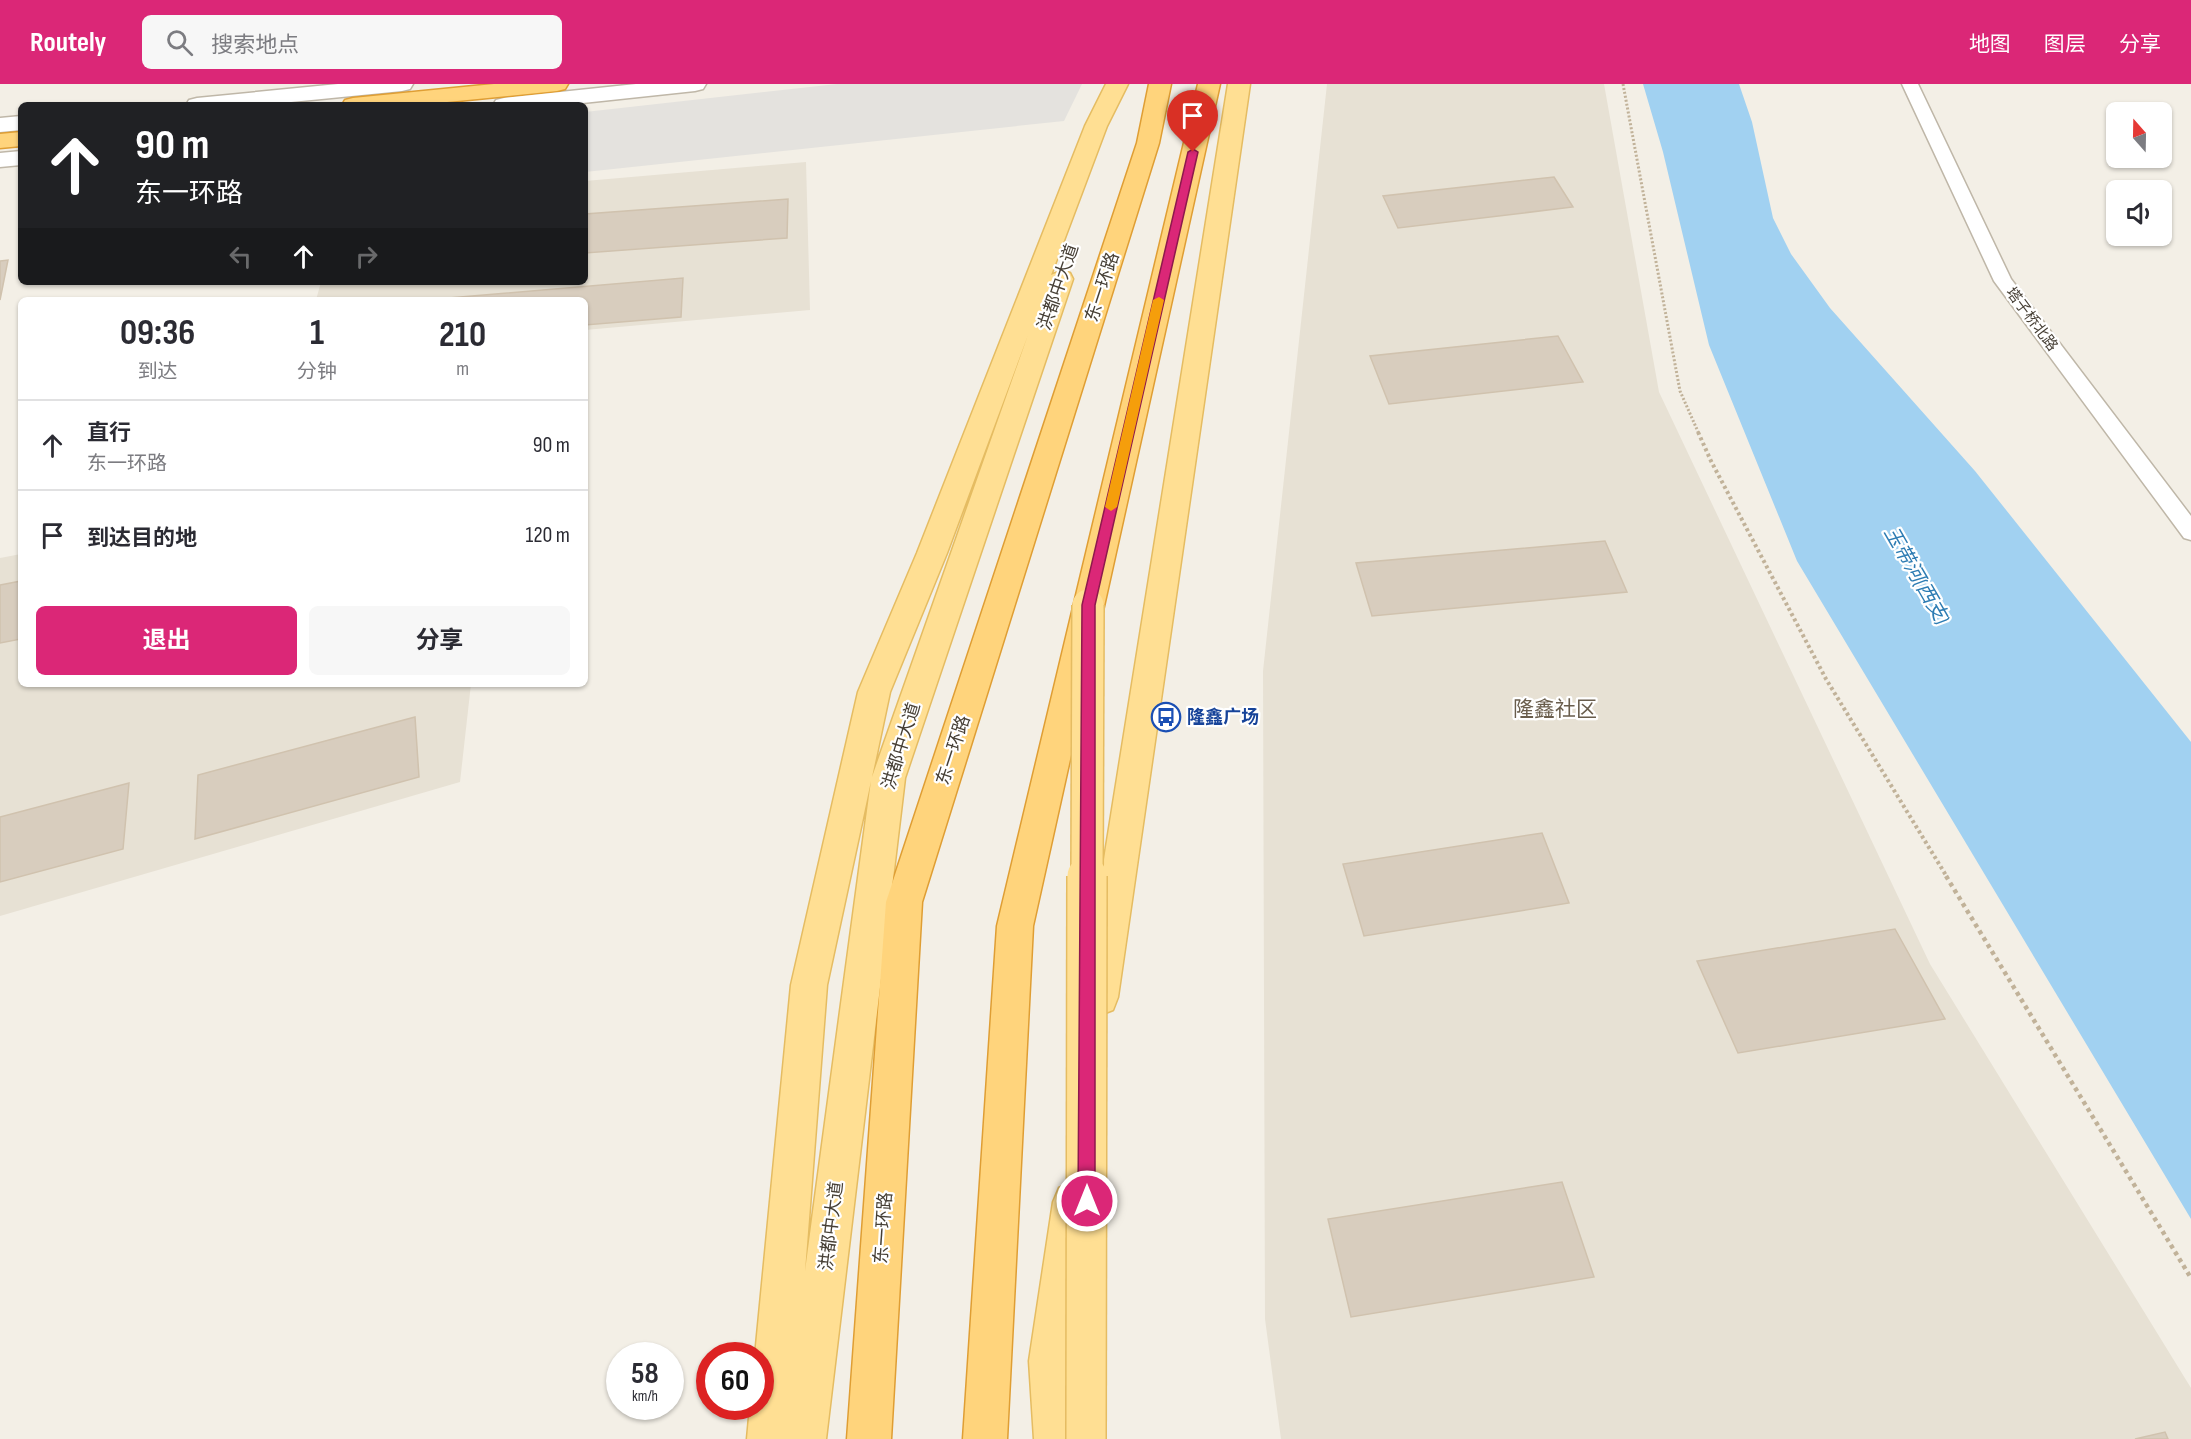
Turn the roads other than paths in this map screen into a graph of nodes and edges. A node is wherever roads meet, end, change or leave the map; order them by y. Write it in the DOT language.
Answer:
graph roads {
  1 [pos="402,84"];
  2 [pos="557,84"];
  3 [pos="695,84"];
  4 [pos="1117,84"];
  5 [pos="1128,84"];
  6 [pos="1160,84"];
  7 [pos="1209,84"];
  8 [pos="1239,84"];
  9 [pos="1910,84"];
  10 [pos="226,102"];
  11 [pos="382,102"];
  12 [pos="531,102"];
  13 [pos="18,123"];
  14 [pos="0,125"];
  15 [pos="18,139"];
  16 [pos="0,141"];
  17 [pos="18,158"];
  18 [pos="0,160"];
  19 [pos="2191,532"];
  20 [pos="1088,605"];
  21 [pos="769,1439"];
  22 [pos="804,1439"];
  23 [pos="868,1439"];
  24 [pos="985,1439"];
  25 [pos="1056,1439"];
  26 [pos="1086,1439"];
  1 -- 10 [label="street"];
  2 -- 11 [label="highway"];
  3 -- 12 [label="street"];
  4 -- 21 [label="main road"];
  5 -- 22 [label="main road, 洪都中大道"];
  6 -- 23 [label="highway, 东一环路"];
  7 -- 20 [label="highway"];
  8 -- 25 [label="main road"];
  9 -- 19 [label="lane, 塔子桥北路"];
  13 -- 14 [label="street"];
  15 -- 16 [label="highway"];
  17 -- 18 [label="street"];
  20 -- 24 [label="highway, bridge"];
  20 -- 26 [label="main road, bridge"];
}
